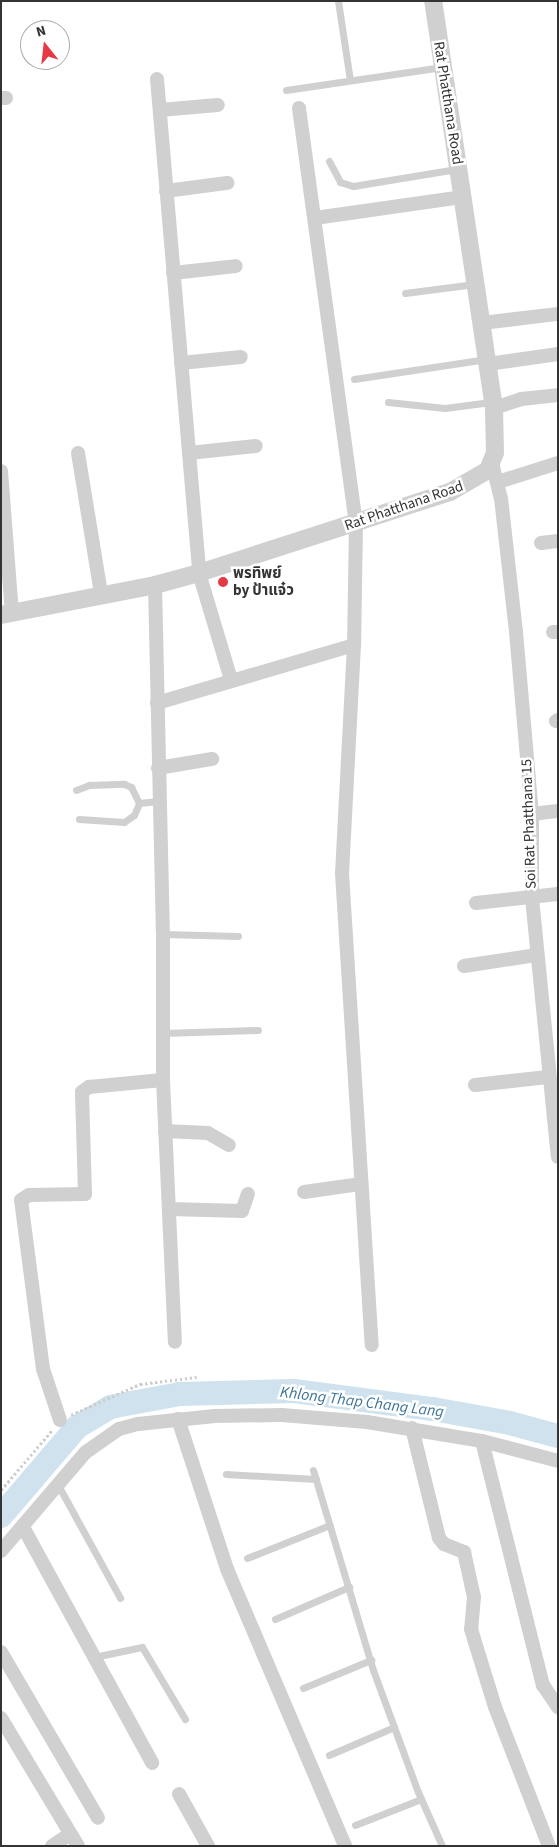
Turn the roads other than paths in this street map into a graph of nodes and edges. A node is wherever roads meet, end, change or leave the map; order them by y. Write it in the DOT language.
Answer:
graph roads {
  1 [pos="338,1"];
  2 [pos="433,1"];
  3 [pos="442,67"];
  4 [pos="157,79"];
  5 [pos="350,80"];
  6 [pos="286,90"];
  7 [pos="218,105"];
  8 [pos="299,108"];
  9 [pos="160,110"];
  10 [pos="329,161"];
  11 [pos="458,169"];
  12 [pos="227,183"];
  13 [pos="166,191"];
  14 [pos="462,197"];
  15 [pos="315,218"];
  16 [pos="236,266"];
  17 [pos="174,273"];
  18 [pos="476,284"];
  19 [pos="405,293"];
  20 [pos="558,314"];
  21 [pos="482,323"];
  22 [pos="558,354"];
  23 [pos="241,357"];
  24 [pos="488,362"];
  25 [pos="181,363"];
  26 [pos="354,379"];
  27 [pos="558,395"];
  28 [pos="388,402"];
  29 [pos="494,405"];
  30 [pos="256,446"];
  31 [pos="78,452"];
  32 [pos="189,452"];
  33 [pos="492,463"];
  34 [pos="558,464"];
  35 [pos="1,471"];
  36 [pos="498,482"];
  37 [pos="356,523"];
  38 [pos="558,541"];
  39 [pos="542,543"];
  40 [pos="199,573"];
  41 [pos="155,585"];
  42 [pos="101,594"];
  43 [pos="7,614"];
  44 [pos="354,645"];
  45 [pos="231,680"];
  46 [pos="157,703"];
  47 [pos="212,759"];
  48 [pos="158,768"];
  49 [pos="76,790"];
  50 [pos="159,801"];
  51 [pos="140,803"];
  52 [pos="558,812"];
  53 [pos="532,814"];
  54 [pos="79,819"];
  55 [pos="558,894"];
  56 [pos="532,898"];
  57 [pos="476,902"];
  58 [pos="163,934"];
  59 [pos="238,936"];
  60 [pos="537,955"];
  61 [pos="464,966"];
  62 [pos="258,1030"];
  63 [pos="163,1033"];
  64 [pos="552,1050"];
  65 [pos="548,1077"];
  66 [pos="163,1080"];
  67 [pos="476,1085"];
  68 [pos="165,1131"];
  69 [pos="228,1145"];
  70 [pos="558,1157"];
  71 [pos="361,1184"];
  72 [pos="304,1192"];
  73 [pos="248,1194"];
  74 [pos="169,1209"];
  75 [pos="175,1342"];
  76 [pos="372,1345"];
  77 [pos="178,1419"];
  78 [pos="60,1420"];
  79 [pos="412,1428"];
  80 [pos="482,1441"];
  81 [pos="558,1461"];
  82 [pos="313,1470"];
  83 [pos="226,1474"];
  84 [pos="316,1479"];
  85 [pos="58,1485"];
  86 [pos="330,1525"];
  87 [pos="23,1527"];
  88 [pos="1,1551"];
  89 [pos="247,1558"];
  90 [pos="350,1587"];
  91 [pos="120,1598"];
  92 [pos="275,1619"];
  93 [pos="1,1652"];
  94 [pos="94,1657"];
  95 [pos="371,1660"];
  96 [pos="303,1688"];
  97 [pos="556,1701"];
  98 [pos="1,1718"];
  99 [pos="185,1719"];
  100 [pos="394,1727"];
  101 [pos="329,1755"];
  102 [pos="152,1763"];
  103 [pos="179,1794"];
  104 [pos="421,1799"];
  105 [pos="98,1818"];
  106 [pos="355,1825"];
  107 [pos="70,1834"];
  108 [pos="52,1846"];
  109 [pos="78,1846"];
  110 [pos="208,1846"];
  111 [pos="345,1846"];
  112 [pos="442,1846"];
  113 [pos="549,1846"];
  1 -- 5 [label="lane"];
  2 -- 3 [label="street, Rat Phatthana Road"];
  3 -- 5 [label="lane"];
  3 -- 11 [label="street, Rat Phatthana Road"];
  4 -- 9 [label="street"];
  5 -- 6 [label="lane"];
  7 -- 9 [label="street"];
  8 -- 15 [label="street"];
  9 -- 13 [label="street"];
  10 -- 11 [label="lane"];
  11 -- 14 [label="street, Rat Phatthana Road"];
  12 -- 13 [label="street"];
  13 -- 17 [label="street"];
  14 -- 15 [label="street"];
  14 -- 18 [label="street, Rat Phatthana Road"];
  15 -- 37 [label="street"];
  16 -- 17 [label="street"];
  17 -- 25 [label="street"];
  18 -- 19 [label="lane"];
  18 -- 21 [label="street, Rat Phatthana Road"];
  20 -- 21 [label="street"];
  21 -- 24 [label="street, Rat Phatthana Road"];
  22 -- 24 [label="street"];
  23 -- 25 [label="street"];
  24 -- 26 [label="lane"];
  24 -- 29 [label="street, Rat Phatthana Road"];
  25 -- 32 [label="street"];
  27 -- 29 [label="street"];
  28 -- 29 [label="lane"];
  29 -- 33 [label="street, Rat Phatthana Road"];
  30 -- 32 [label="street"];
  31 -- 42 [label="street"];
  32 -- 40 [label="street"];
  33 -- 36 [label="street, Soi Rat Phatthana 15"];
  33 -- 37 [label="street, Rat Phatthana Road"];
  34 -- 36 [label="street"];
  35 -- 43 [label="street"];
  36 -- 53 [label="street, Soi Rat Phatthana 15"];
  37 -- 40 [label="street, Rat Phatthana Road"];
  37 -- 44 [label="street"];
  38 -- 39 [label="street"];
  40 -- 41 [label="street, Rat Phatthana Road"];
  40 -- 45 [label="street"];
  41 -- 42 [label="street, Rat Phatthana Road"];
  41 -- 46 [label="street"];
  42 -- 43 [label="street, Rat Phatthana Road"];
  44 -- 45 [label="street"];
  44 -- 71 [label="street"];
  45 -- 46 [label="street"];
  46 -- 48 [label="street"];
  47 -- 48 [label="street"];
  48 -- 50 [label="street"];
  49 -- 51 [label="lane"];
  50 -- 51 [label="lane"];
  50 -- 58 [label="street"];
  51 -- 54 [label="lane"];
  52 -- 53 [label="street"];
  53 -- 56 [label="street, Soi Rat Phatthana 15"];
  55 -- 56 [label="street"];
  56 -- 57 [label="street"];
  56 -- 60 [label="street, Soi Rat Phatthana 15"];
  58 -- 59 [label="lane"];
  58 -- 63 [label="street"];
  60 -- 61 [label="street"];
  60 -- 64 [label="street, Soi Rat Phatthana 15"];
  62 -- 63 [label="lane"];
  63 -- 66 [label="street"];
  64 -- 65 [label="street, Soi Rat Phatthana 15"];
  65 -- 67 [label="street"];
  65 -- 70 [label="street, Soi Rat Phatthana 15"];
  66 -- 68 [label="street"];
  66 -- 78 [label="street"];
  68 -- 69 [label="street"];
  68 -- 74 [label="street"];
  71 -- 72 [label="street"];
  71 -- 76 [label="street"];
  73 -- 74 [label="street"];
  74 -- 75 [label="street"];
  77 -- 79 [label="street"];
  77 -- 85 [label="street"];
  77 -- 111 [label="street"];
  79 -- 80 [label="street"];
  79 -- 113 [label="street"];
  80 -- 81 [label="street"];
  80 -- 97 [label="street"];
  82 -- 84 [label="lane"];
  83 -- 84 [label="lane"];
  84 -- 86 [label="lane"];
  85 -- 87 [label="street"];
  85 -- 91 [label="lane"];
  86 -- 89 [label="lane"];
  86 -- 90 [label="lane"];
  87 -- 88 [label="street"];
  87 -- 94 [label="street"];
  90 -- 92 [label="lane"];
  90 -- 95 [label="lane"];
  93 -- 105 [label="street"];
  94 -- 99 [label="lane"];
  94 -- 102 [label="street"];
  95 -- 96 [label="lane"];
  95 -- 100 [label="lane"];
  98 -- 107 [label="street"];
  100 -- 101 [label="lane"];
  100 -- 104 [label="lane"];
  103 -- 110 [label="street"];
  104 -- 106 [label="lane"];
  104 -- 112 [label="lane"];
  107 -- 108 [label="street"];
  107 -- 109 [label="street"];
}
